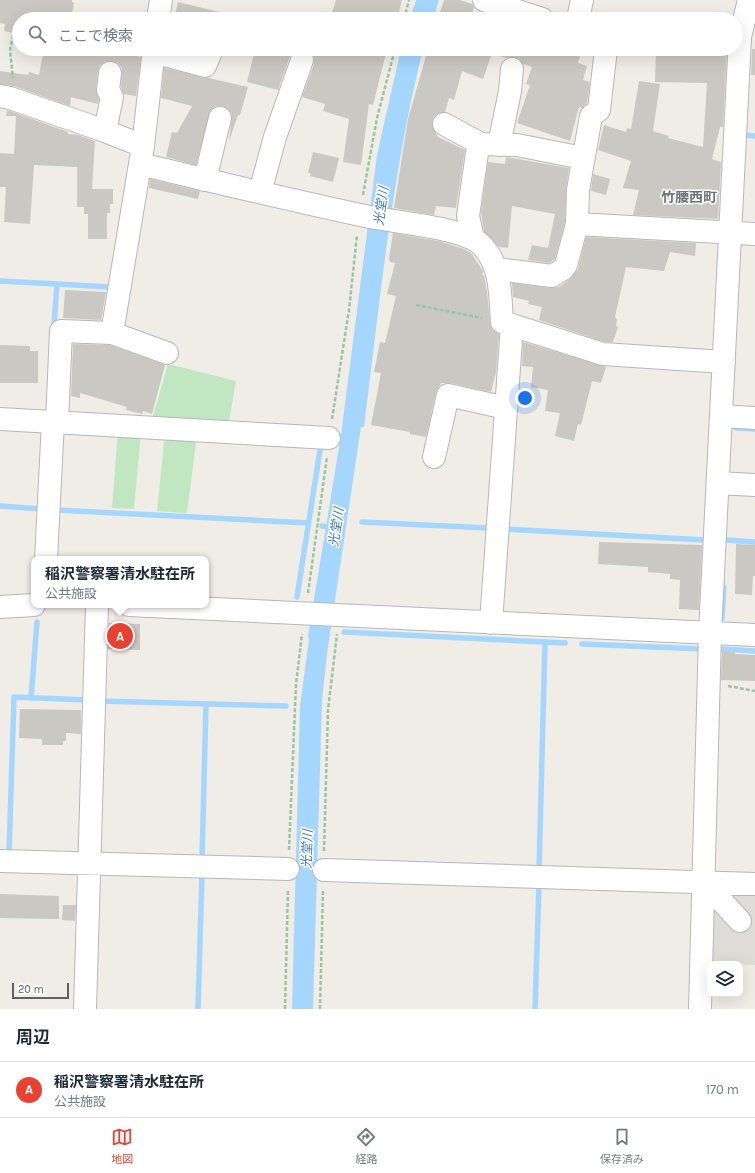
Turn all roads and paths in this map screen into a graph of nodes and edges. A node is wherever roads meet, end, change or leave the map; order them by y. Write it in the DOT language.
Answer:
graph roads {
  1 [pos="161,0"];
  2 [pos="409,0"];
  3 [pos="484,0"];
  4 [pos="582,0"];
  5 [pos="749,0"];
  6 [pos="159,12"];
  7 [pos="406,12"];
  8 [pos="521,12"];
  9 [pos="579,12"];
  10 [pos="744,38"];
  11 [pos="12,40"];
  12 [pos="743,53"];
  13 [pos="152,56"];
  14 [pos="170,56"];
  15 [pos="209,56"];
  16 [pos="394,56"];
  17 [pos="605,56"];
  18 [pos="743,56"];
  19 [pos="302,60"];
  20 [pos="512,69"];
  21 [pos="110,73"];
  22 [pos="13,78"];
  23 [pos="0,96"];
  24 [pos="220,118"];
  25 [pos="444,124"];
  26 [pos="105,131"];
  27 [pos="490,144"];
  28 [pos="141,155"];
  29 [pos="583,158"];
  30 [pos="205,180"];
  31 [pos="260,192"];
  32 [pos="361,215"];
  33 [pos="577,224"];
  34 [pos="731,233"];
  35 [pos="755,234"];
  36 [pos="473,239"];
  37 [pos="497,269"];
  38 [pos="416,305"];
  39 [pos="507,323"];
  40 [pos="112,333"];
  41 [pos="167,353"];
  42 [pos="724,362"];
  43 [pos="506,408"];
  44 [pos="722,416"];
  45 [pos="755,418"];
  46 [pos="0,419"];
  47 [pos="55,422"];
  48 [pos="329,438"];
  49 [pos="434,458"];
  50 [pos="718,483"];
  51 [pos="755,485"];
  52 [pos="46,556"];
  53 [pos="31,605"];
  54 [pos="0,607"];
  55 [pos="97,608"];
  56 [pos="205,608"];
  57 [pos="306,612"];
  58 [pos="340,614"];
  59 [pos="491,623"];
  60 [pos="710,633"];
  61 [pos="755,635"];
  62 [pos="709,683"];
  63 [pos="755,692"];
  64 [pos="0,861"];
  65 [pos="89,863"];
  66 [pos="288,869"];
  67 [pos="324,870"];
  68 [pos="704,882"];
  69 [pos="755,884"];
  70 [pos="740,921"];
  71 [pos="85,1009"];
  72 [pos="285,1009"];
  73 [pos="320,1009"];
  74 [pos="700,1009"];
  1 -- 6 [label="street"];
  2 -- 7 [label="path"];
  3 -- 8 [label="street"];
  4 -- 9 [label="street"];
  5 -- 10 [label="street"];
  10 -- 12 [label="street"];
  11 -- 22 [label="path"];
  13 -- 28 [label="street"];
  14 -- 15 [label="street"];
  16 -- 32 [label="path"];
  17 -- 29 [label="street"];
  18 -- 34 [label="street"];
  19 -- 31 [label="street"];
  20 -- 27 [label="street"];
  21 -- 26 [label="street"];
  23 -- 26 [label="street"];
  24 -- 30 [label="street"];
  25 -- 27 [label="street"];
  26 -- 28 [label="street"];
  27 -- 29 [label="street"];
  27 -- 36 [label="street"];
  28 -- 30 [label="street"];
  28 -- 40 [label="street"];
  29 -- 33 [label="street"];
  30 -- 31 [label="street"];
  31 -- 32 [label="street"];
  32 -- 36 [label="street"];
  32 -- 48 [label="path"];
  33 -- 34 [label="street"];
  33 -- 37 [label="street"];
  34 -- 35 [label="street"];
  34 -- 42 [label="street"];
  36 -- 37 [label="street"];
  37 -- 39 [label="street"];
  38 -- 39 [label="path"];
  39 -- 42 [label="street"];
  39 -- 43 [label="street"];
  40 -- 41 [label="street"];
  40 -- 47 [label="street"];
  42 -- 44 [label="street"];
  43 -- 49 [label="street"];
  43 -- 59 [label="street"];
  44 -- 45 [label="street"];
  44 -- 50 [label="street"];
  46 -- 47 [label="street"];
  47 -- 48 [label="street"];
  47 -- 52 [label="street"];
  48 -- 57 [label="path"];
  50 -- 51 [label="street"];
  50 -- 60 [label="street"];
  53 -- 54 [label="street"];
  55 -- 65 [label="street"];
  56 -- 57 [label="street"];
  57 -- 58 [label="street"];
  57 -- 66 [label="path"];
  58 -- 59 [label="street"];
  58 -- 67 [label="path"];
  59 -- 60 [label="street"];
  60 -- 61 [label="street"];
  60 -- 62 [label="street"];
  62 -- 63 [label="path"];
  62 -- 68 [label="street"];
  64 -- 65 [label="street"];
  65 -- 66 [label="street"];
  65 -- 71 [label="street"];
  66 -- 72 [label="path"];
  67 -- 68 [label="street"];
  67 -- 73 [label="path"];
  68 -- 69 [label="street"];
  68 -- 70 [label="street"];
  68 -- 74 [label="street"];
}
